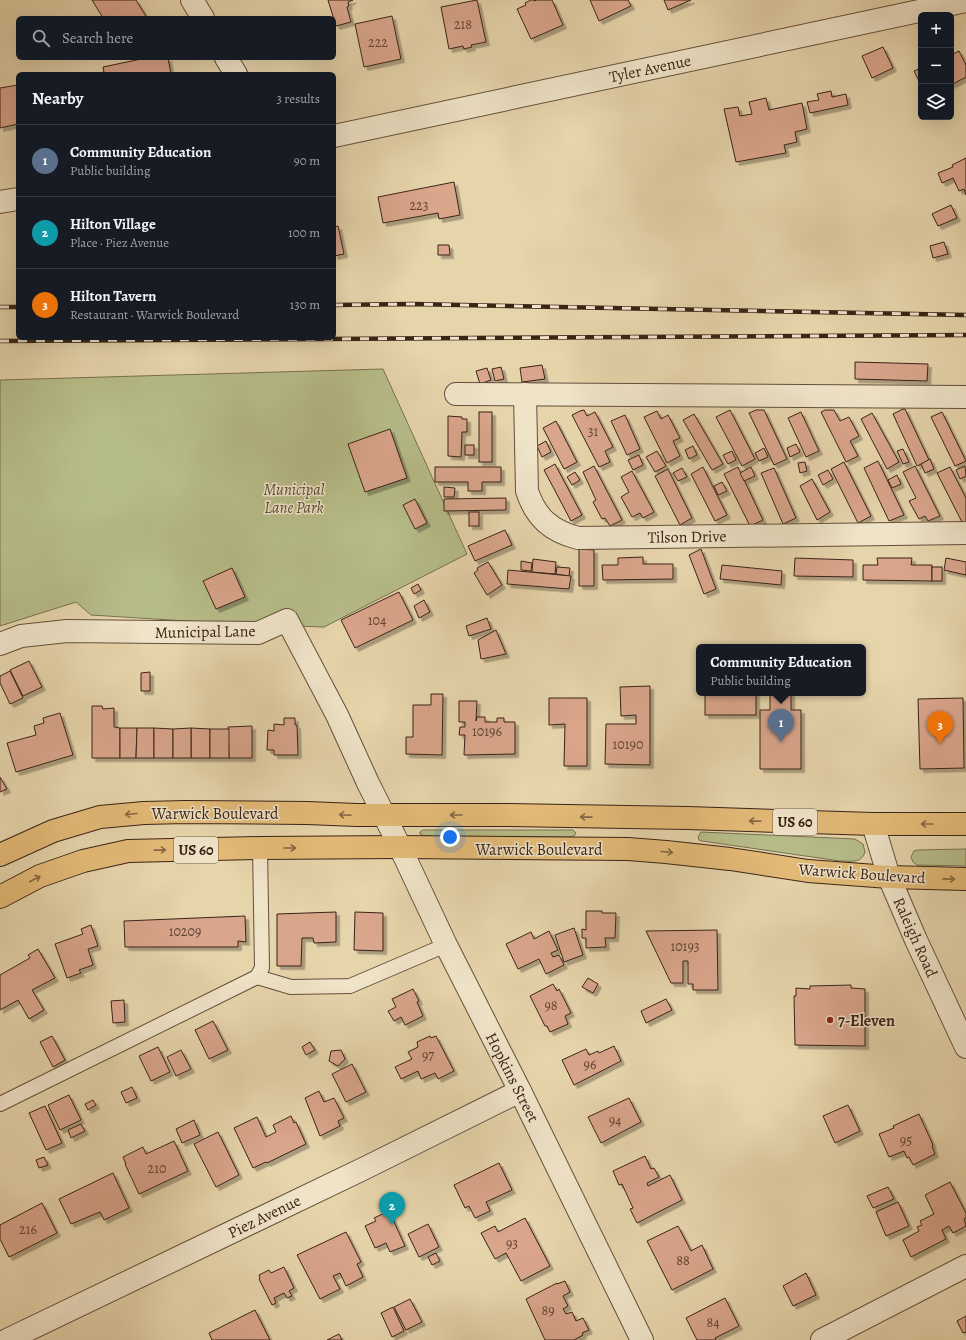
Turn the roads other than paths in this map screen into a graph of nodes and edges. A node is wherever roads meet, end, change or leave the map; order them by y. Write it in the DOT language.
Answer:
graph roads {
  1 [pos="192,0"];
  2 [pos="966,1"];
  3 [pos="202,16"];
  4 [pos="227,60"];
  5 [pos="235,72"];
  6 [pos="336,136"];
  7 [pos="16,199"];
  8 [pos="0,202"];
  9 [pos="456,394"];
  10 [pos="525,394"];
  11 [pos="966,397"];
  12 [pos="966,533"];
  13 [pos="0,644"];
  14 [pos="384,815"];
  15 [pos="873,824"];
  16 [pos="966,824"];
  17 [pos="400,847"];
  18 [pos="260,848"];
  19 [pos="0,856"];
  20 [pos="889,877"];
  21 [pos="966,879"];
  22 [pos="0,897"];
  23 [pos="446,945"];
  24 [pos="257,978"];
  25 [pos="964,1036"];
  26 [pos="520,1091"];
  27 [pos="0,1104"];
  28 [pos="966,1266"];
  29 [pos="7,1340"];
  30 [pos="642,1340"];
  31 [pos="822,1340"];
  1 -- 3 [label="street"];
  2 -- 6 [label="street, Tyler Avenue"];
  4 -- 5 [label="street"];
  7 -- 8 [label="street"];
  9 -- 10 [label="street"];
  10 -- 11 [label="street"];
  10 -- 12 [label="street, Tilson Drive"];
  13 -- 14 [label="street, Municipal Lane"];
  15 -- 14 [label="main road, Warwick Boulevard / US 60, one-way"];
  14 -- 17 [label="street, Hopkins Street"];
  14 -- 19 [label="main road, Warwick Boulevard / US 60, one-way"];
  16 -- 15 [label="main road, Warwick Boulevard / US 60, one-way"];
  15 -- 20 [label="street, Raleigh Road"];
  18 -- 17 [label="main road, Warwick Boulevard / US 60, one-way"];
  17 -- 20 [label="main road, Warwick Boulevard / US 60, one-way"];
  17 -- 23 [label="street, Hopkins Street"];
  22 -- 18 [label="main road, Warwick Boulevard / US 60, one-way"];
  18 -- 24 [label="lane"];
  20 -- 21 [label="main road, Warwick Boulevard / US 60, one-way"];
  20 -- 25 [label="street, Raleigh Road"];
  23 -- 24 [label="lane"];
  23 -- 26 [label="street, Hopkins Street"];
  24 -- 27 [label="lane"];
  26 -- 29 [label="street, Piez Avenue"];
  26 -- 30 [label="street, Hopkins Street"];
  28 -- 31 [label="street"];
}
